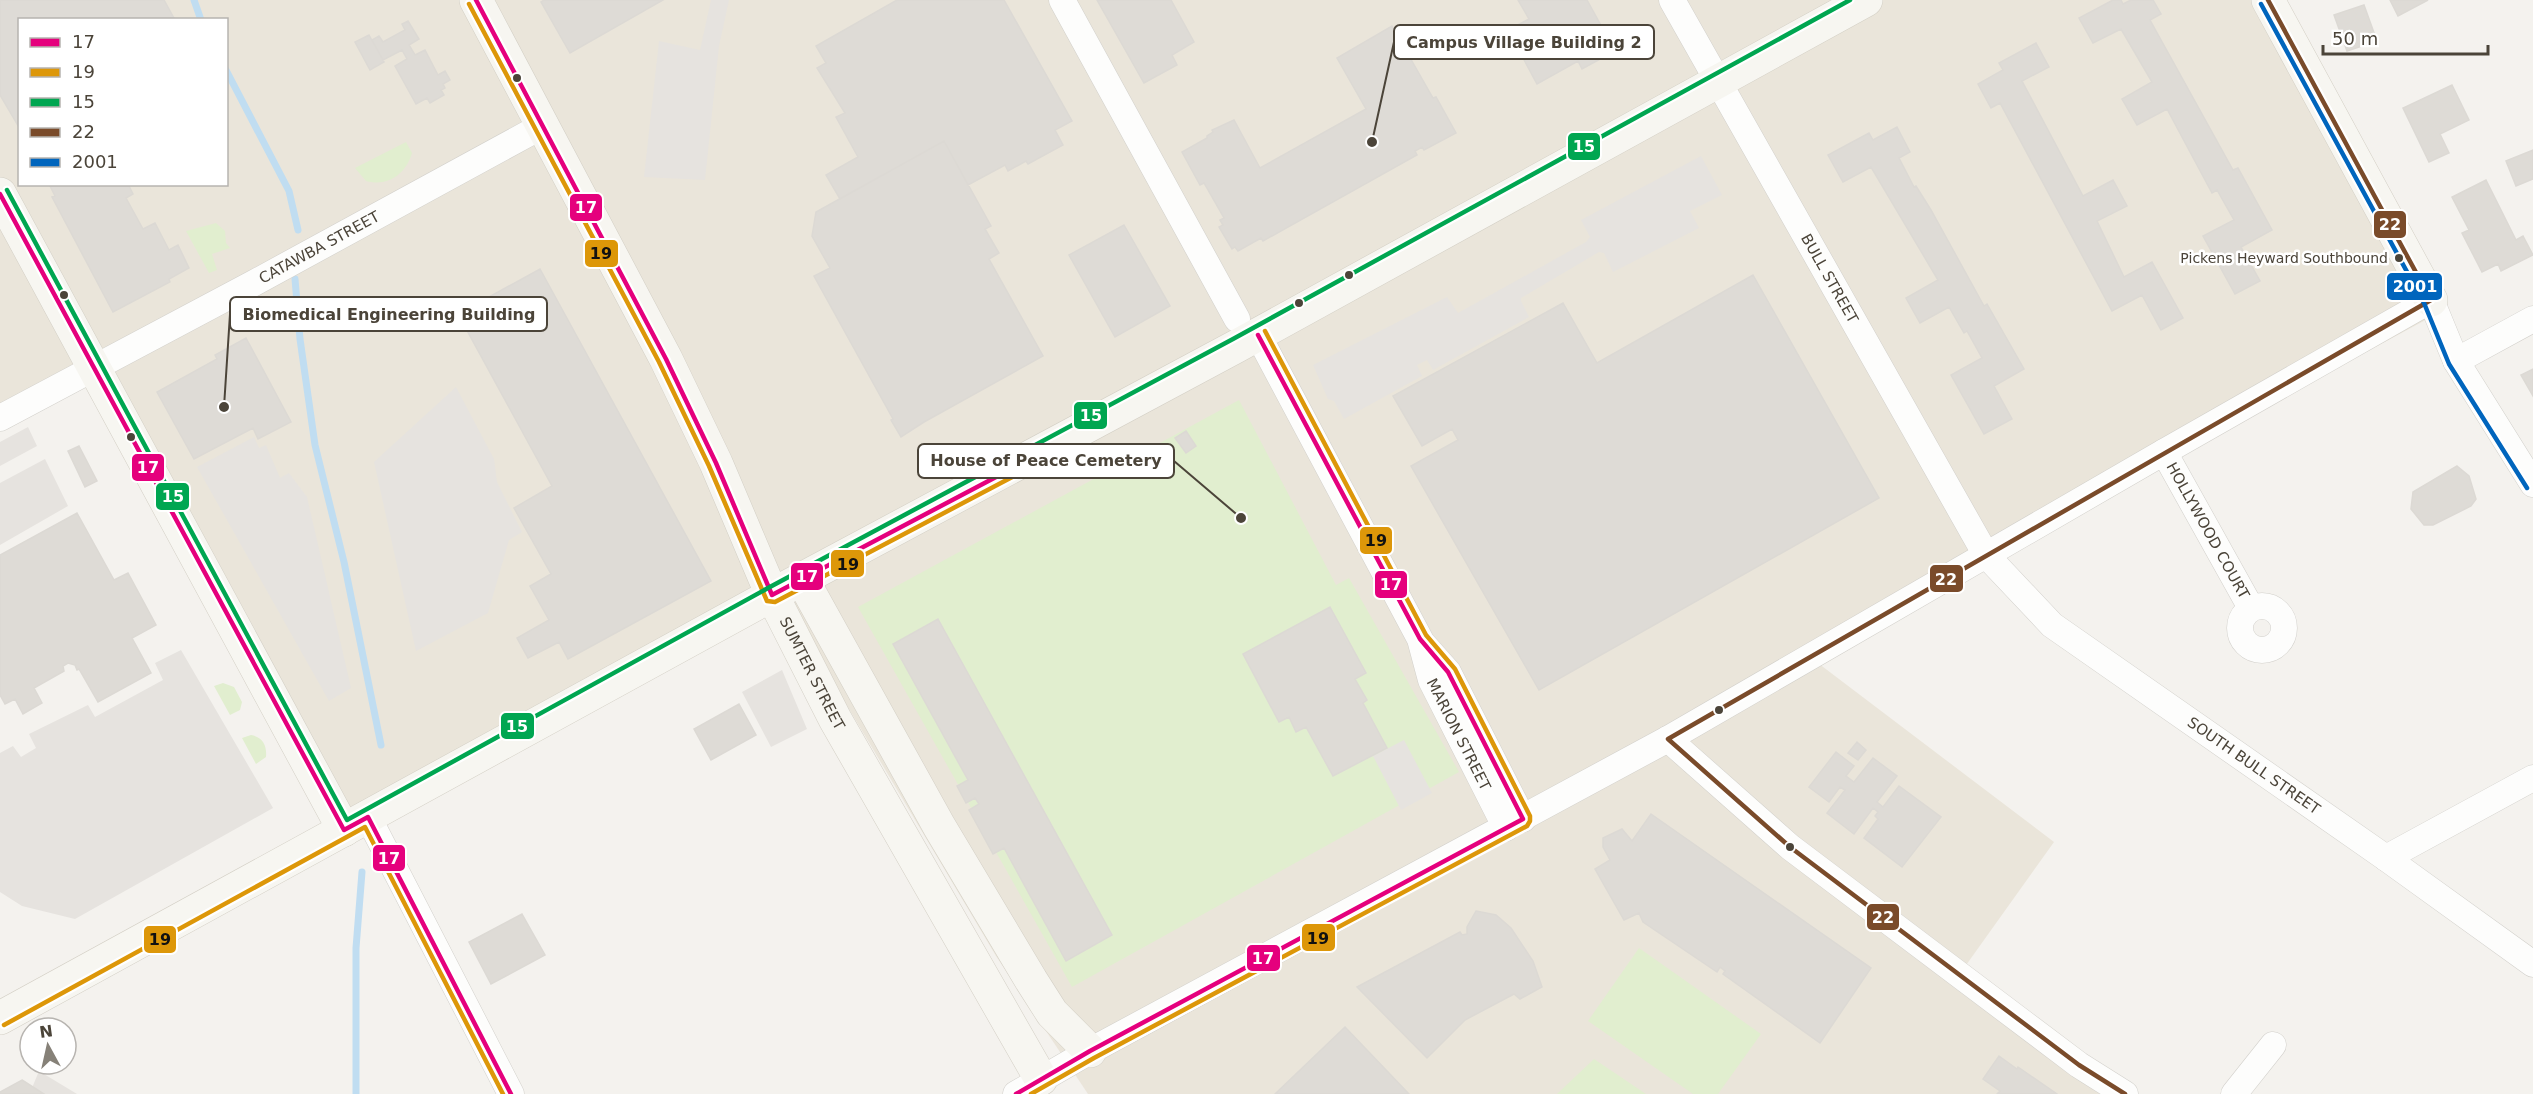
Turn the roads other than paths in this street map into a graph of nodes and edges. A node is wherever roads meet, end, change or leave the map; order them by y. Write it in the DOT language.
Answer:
graph roads {
  1 [pos="476,0"];
  2 [pos="1062,0"];
  3 [pos="1672,0"];
  4 [pos="1866,0"];
  5 [pos="2268,0"];
  6 [pos="1717,81"];
  7 [pos="542,126"];
  8 [pos="0,194"];
  9 [pos="2431,300"];
  10 [pos="2533,319"];
  11 [pos="1247,327"];
  12 [pos="2456,361"];
  13 [pos="94,368"];
  14 [pos="0,418"];
  15 [pos="2164,452"];
  16 [pos="2533,484"];
  17 [pos="1986,555"];
  18 [pos="802,579"];
  19 [pos="772,595"];
  20 [pos="2251,608"];
  21 [pos="1668,739"];
  22 [pos="2533,778"];
  23 [pos="356,823"];
  24 [pos="1514,823"];
  25 [pos="2386,858"];
  26 [pos="2533,964"];
  27 [pos="0,1018"];
  28 [pos="2273,1045"];
  29 [pos="1090,1051"];
  30 [pos="1036,1089"];
  31 [pos="511,1094"];
  32 [pos="2125,1094"];
  33 [pos="2234,1094"];
  1 -- 7 [label="street, SUMTER STREET"];
  2 -- 11 [label="street, MARION STREET"];
  3 -- 6 [label="street, BULL STREET"];
  4 -- 6 [label="street"];
  5 -- 9 [label="street"];
  6 -- 11 [label="street"];
  6 -- 17 [label="street, BULL STREET"];
  7 -- 13 [label="street, CATAWBA STREET"];
  7 -- 19 [label="street, SUMTER STREET"];
  8 -- 13 [label="street"];
  9 -- 12 [label="street"];
  9 -- 15 [label="street"];
  10 -- 12 [label="street"];
  11 -- 18 [label="street"];
  11 -- 24 [label="street, MARION STREET"];
  12 -- 16 [label="street"];
  13 -- 14 [label="street, CATAWBA STREET"];
  13 -- 23 [label="street"];
  15 -- 17 [label="street"];
  15 -- 20 [label="street, HOLLYWOOD COURT"];
  17 -- 21 [label="street"];
  17 -- 25 [label="street, SOUTH BULL STREET"];
  18 -- 19 [label="street"];
  18 -- 29 [label="street"];
  19 -- 23 [label="street"];
  19 -- 30 [label="street, SUMTER STREET"];
  21 -- 24 [label="street"];
  21 -- 32 [label="street"];
  22 -- 25 [label="street"];
  23 -- 27 [label="street"];
  23 -- 31 [label="street"];
  24 -- 29 [label="street"];
  25 -- 26 [label="street, SOUTH BULL STREET"];
  28 -- 33 [label="street"];
  29 -- 30 [label="street"];
}
